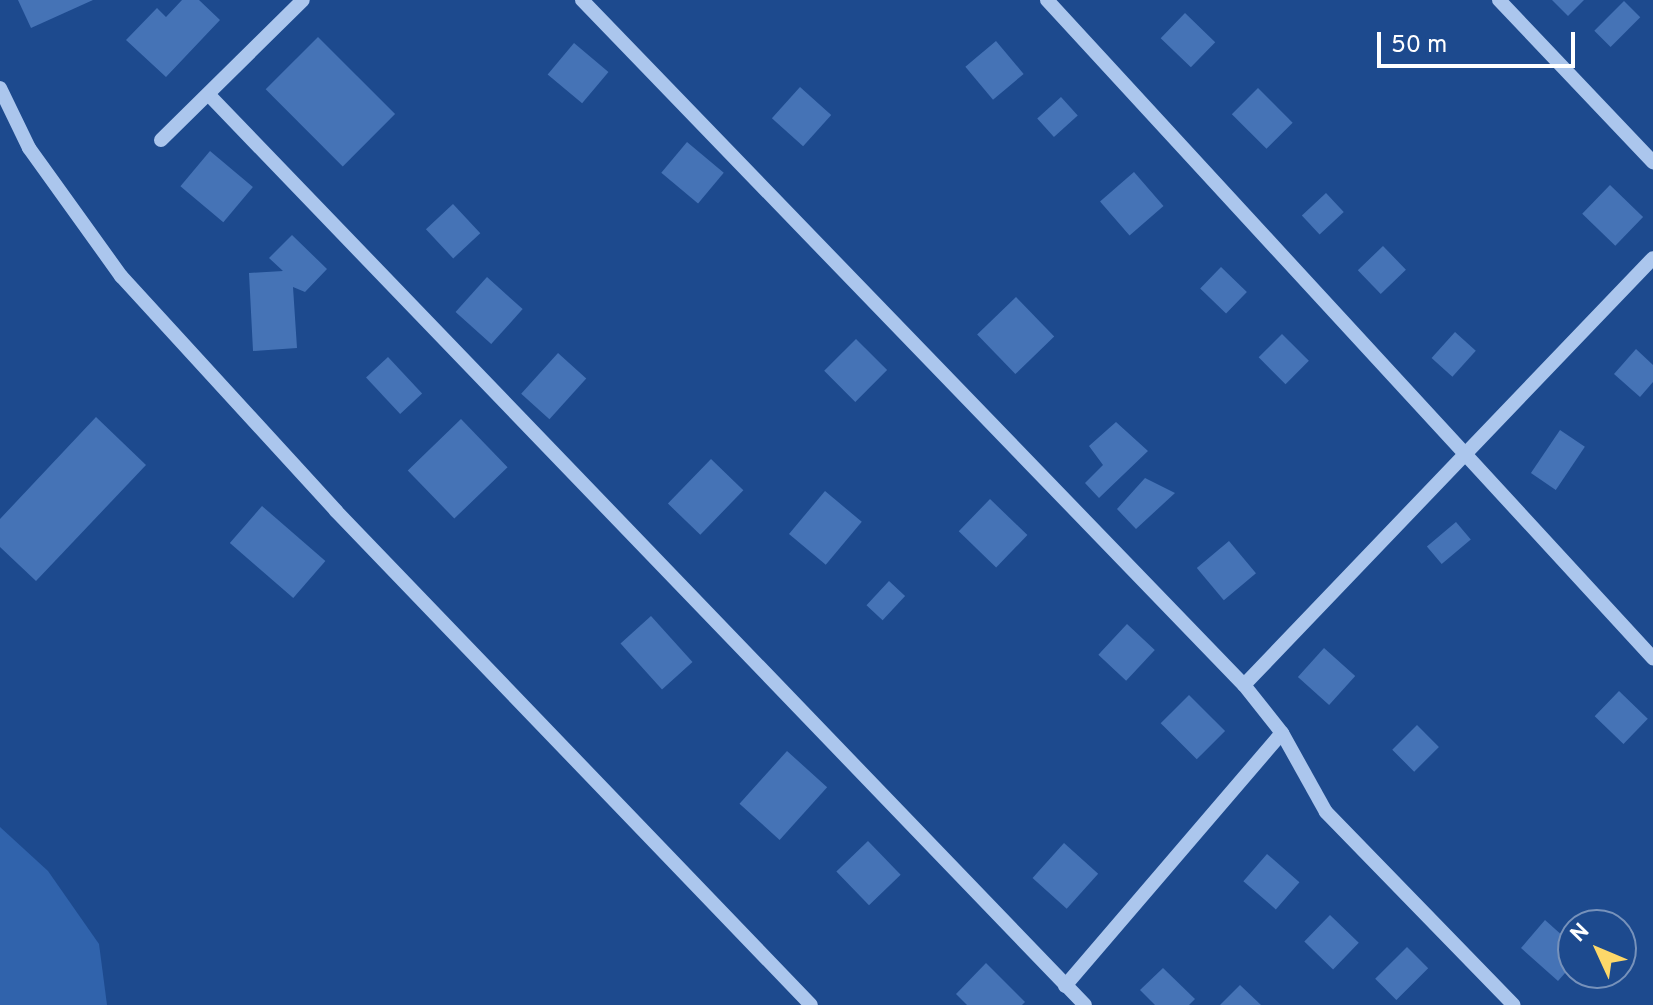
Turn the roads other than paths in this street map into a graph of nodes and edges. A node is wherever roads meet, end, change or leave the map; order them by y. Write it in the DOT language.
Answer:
graph roads {
  1 [pos="303,0"];
  2 [pos="582,0"];
  3 [pos="1047,0"];
  4 [pos="1499,0"];
  5 [pos="0,88"];
  6 [pos="209,95"];
  7 [pos="161,140"];
  8 [pos="1653,162"];
  9 [pos="1653,258"];
  10 [pos="1464,455"];
  11 [pos="1653,658"];
  12 [pos="1244,685"];
  13 [pos="1282,733"];
  14 [pos="1065,986"];
  15 [pos="811,1005"];
  16 [pos="1085,1005"];
  17 [pos="1514,1005"];
  1 -- 6 [label="street"];
  2 -- 12 [label="street"];
  3 -- 10 [label="street"];
  4 -- 8 [label="street"];
  5 -- 15 [label="street"];
  6 -- 7 [label="street"];
  6 -- 14 [label="street"];
  9 -- 10 [label="street"];
  10 -- 11 [label="street"];
  10 -- 12 [label="street"];
  12 -- 13 [label="street"];
  13 -- 14 [label="street"];
  13 -- 17 [label="street"];
  14 -- 16 [label="street"];
}
